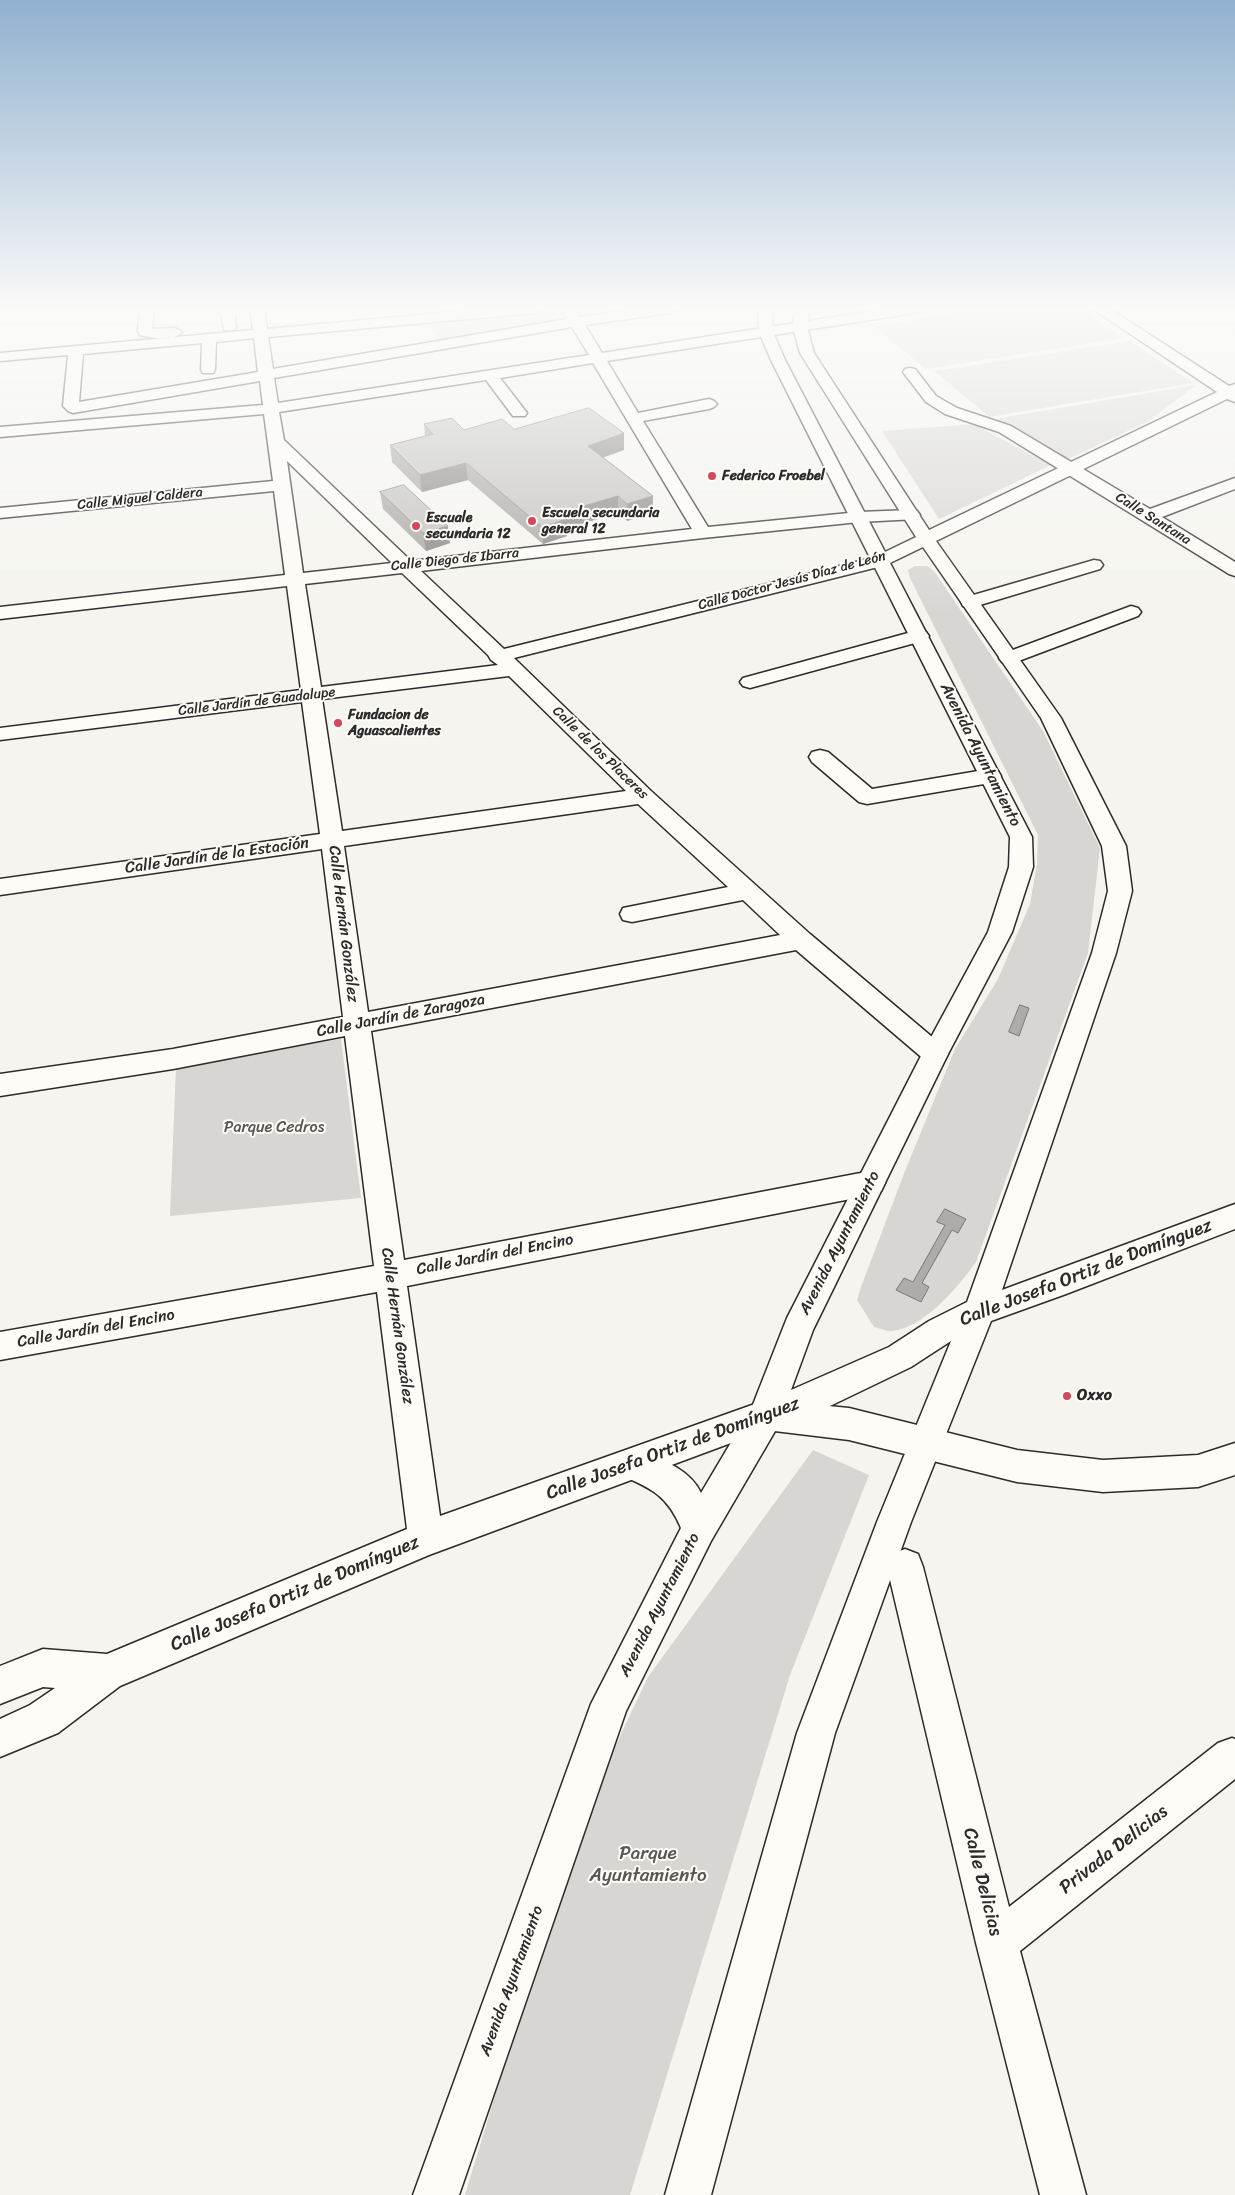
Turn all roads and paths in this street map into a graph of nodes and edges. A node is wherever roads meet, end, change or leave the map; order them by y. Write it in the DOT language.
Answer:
graph roads {
  1 [pos="241,411"];
  2 [pos="270,411"];
  3 [pos="630,411"];
  4 [pos="669,411"];
  5 [pos="805,411"];
  6 [pos="845,411"];
  7 [pos="952,411"];
  8 [pos="1194,411"];
  9 [pos="634,418"];
  10 [pos="0,432"];
  11 [pos="275,441"];
  12 [pos="1070,470"];
  13 [pos="1235,483"];
  14 [pos="281,485"];
  15 [pos="0,513"];
  16 [pos="911,515"];
  17 [pos="1149,516"];
  18 [pos="860,517"];
  19 [pos="703,533"];
  20 [pos="926,539"];
  21 [pos="880,561"];
  22 [pos="1094,565"];
  23 [pos="405,566"];
  24 [pos="1235,570"];
  25 [pos="294,579"];
  26 [pos="970,602"];
  27 [pos="1131,612"];
  28 [pos="0,613"];
  29 [pos="919,636"];
  30 [pos="1009,658"];
  31 [pos="506,662"];
  32 [pos="750,682"];
  33 [pos="310,695"];
  34 [pos="0,734"];
  35 [pos="820,757"];
  36 [pos="990,776"];
  37 [pos="643,796"];
  38 [pos="332,840"];
  39 [pos="0,887"];
  40 [pos="748,891"];
  41 [pos="632,914"];
  42 [pos="801,940"];
  43 [pos="356,1025"];
  44 [pos="935,1054"];
  45 [pos="0,1085"];
  46 [pos="870,1183"];
  47 [pos="1235,1216"];
  48 [pos="390,1276"];
  49 [pos="979,1311"];
  50 [pos="0,1346"];
  51 [pos="766,1415"];
  52 [pos="926,1444"];
  53 [pos="1235,1459"];
  54 [pos="633,1464"];
  55 [pos="699,1529"];
  56 [pos="426,1539"];
  57 [pos="905,1567"];
  58 [pos="106,1673"];
  59 [pos="0,1685"];
  60 [pos="0,1738"];
  61 [pos="1232,1756"];
  62 [pos="997,1943"];
  63 [pos="436,2195"];
  64 [pos="688,2195"];
  65 [pos="1063,2195"];
  1 -- 10 [label="street"];
  2 -- 11 [label="street, Calle Hernán González"];
  3 -- 9 [label="street"];
  4 -- 9 [label="street"];
  5 -- 18 [label="street, Avenida Ayuntamiento"];
  6 -- 16 [label="street"];
  7 -- 12 [label="street, Calle Santana"];
  8 -- 12 [label="street, Calle Doctor Jesús Díaz de León"];
  9 -- 19 [label="street"];
  11 -- 14 [label="street, Calle Hernán González"];
  11 -- 23 [label="street, Calle de los Placeres"];
  12 -- 17 [label="street, Calle Santana"];
  12 -- 20 [label="street, Calle Doctor Jesús Díaz de León"];
  13 -- 17 [label="street"];
  14 -- 15 [label="street, Calle Miguel Caldera"];
  14 -- 25 [label="street, Calle Hernán González"];
  16 -- 18 [label="street, Calle Diego de Ibarra"];
  16 -- 20 [label="street"];
  17 -- 24 [label="street, Calle Santana"];
  18 -- 19 [label="street, Calle Diego de Ibarra"];
  18 -- 21 [label="street, Avenida Ayuntamiento"];
  19 -- 23 [label="street, Calle Diego de Ibarra"];
  20 -- 21 [label="street, Calle Doctor Jesús Díaz de León"];
  20 -- 26 [label="street"];
  21 -- 29 [label="street, Avenida Ayuntamiento"];
  21 -- 31 [label="street, Calle Doctor Jesús Díaz de León"];
  22 -- 26 [label="street"];
  23 -- 25 [label="street, Calle Diego de Ibarra"];
  23 -- 31 [label="street, Calle de los Placeres"];
  25 -- 28 [label="street, Calle Diego de Ibarra"];
  25 -- 33 [label="street, Calle Hernán González"];
  26 -- 30 [label="street"];
  27 -- 30 [label="street"];
  29 -- 32 [label="street"];
  29 -- 36 [label="street, Avenida Ayuntamiento"];
  30 -- 49 [label="street"];
  31 -- 33 [label="street, Calle Jardín de Guadalupe"];
  31 -- 37 [label="street, Calle de los Placeres"];
  33 -- 34 [label="street, Calle Jardín de Guadalupe"];
  33 -- 38 [label="street, Calle Hernán González"];
  35 -- 36 [label="street"];
  36 -- 44 [label="street, Avenida Ayuntamiento"];
  37 -- 38 [label="street, Calle Jardín de la Estación"];
  37 -- 40 [label="street, Calle de los Placeres"];
  38 -- 39 [label="street, Calle Jardín de la Estación"];
  38 -- 43 [label="street, Calle Hernán González"];
  40 -- 41 [label="street"];
  40 -- 42 [label="street, Calle de los Placeres"];
  42 -- 43 [label="street, Calle Jardín de Zaragoza"];
  42 -- 44 [label="street, Calle de los Placeres"];
  43 -- 45 [label="street, Calle Jardín de Zaragoza"];
  43 -- 48 [label="street, Calle Hernán González"];
  44 -- 46 [label="street, Avenida Ayuntamiento"];
  46 -- 48 [label="street, Calle Jardín del Encino"];
  46 -- 51 [label="street, Avenida Ayuntamiento"];
  47 -- 49 [label="street, Calle Josefa Ortiz de Domínguez"];
  48 -- 50 [label="street, Calle Jardín del Encino"];
  48 -- 56 [label="street, Calle Hernán González"];
  49 -- 51 [label="street, Calle Josefa Ortiz de Domínguez"];
  49 -- 52 [label="street"];
  51 -- 52 [label="street"];
  51 -- 54 [label="street, Calle Josefa Ortiz de Domínguez"];
  51 -- 55 [label="street, Avenida Ayuntamiento"];
  52 -- 53 [label="street"];
  52 -- 64 [label="street"];
  54 -- 55 [label="street"];
  54 -- 56 [label="street, Calle Josefa Ortiz de Domínguez"];
  55 -- 63 [label="street, Avenida Ayuntamiento"];
  56 -- 58 [label="street, Calle Josefa Ortiz de Domínguez"];
  57 -- 62 [label="street, Calle Delicias"];
  58 -- 59 [label="street, Calle Josefa Ortiz de Domínguez"];
  58 -- 60 [label="street, Calle Josefa Ortiz de Domínguez"];
  61 -- 62 [label="street, Privada Delicias"];
  62 -- 65 [label="street, Calle Delicias"];
}
